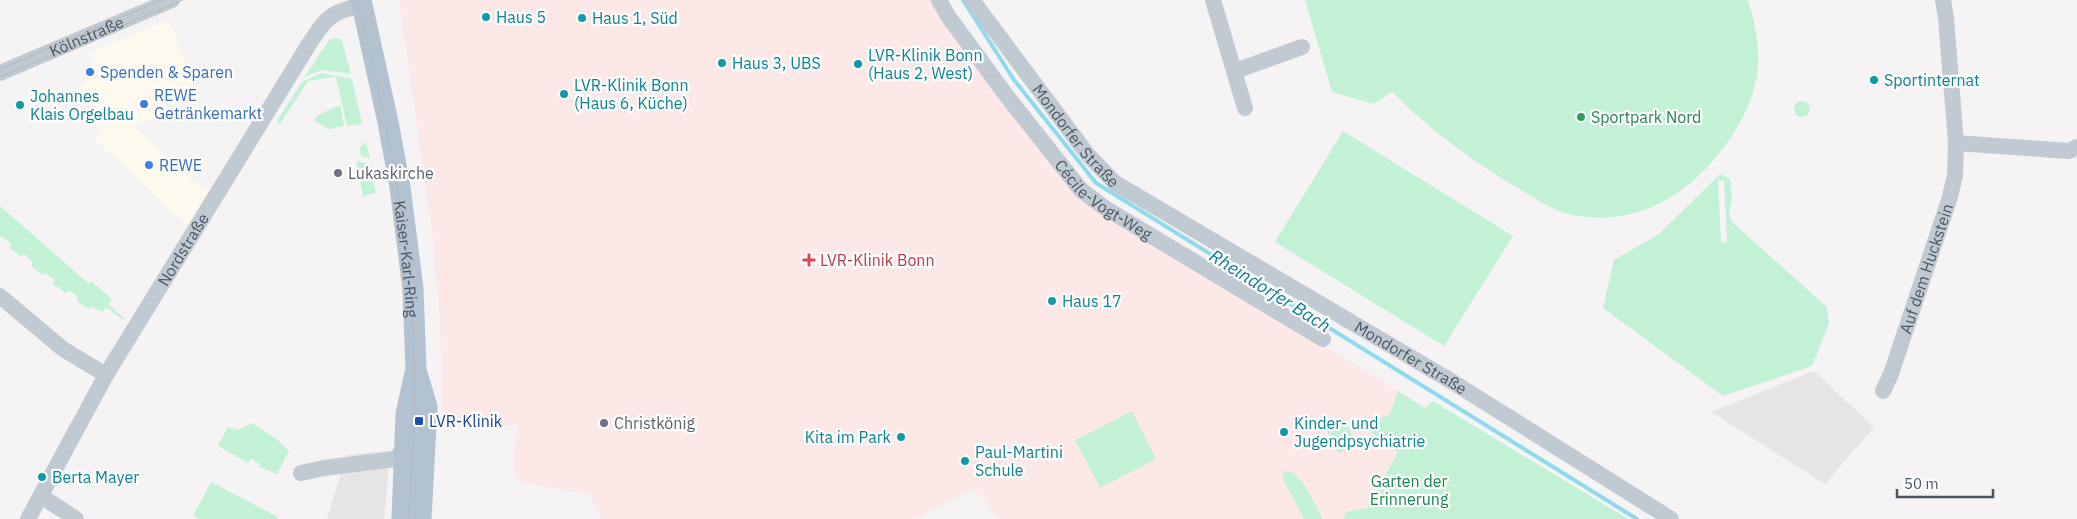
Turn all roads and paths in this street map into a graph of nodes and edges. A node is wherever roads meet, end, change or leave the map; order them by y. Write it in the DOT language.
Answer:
graph roads {
  1 [pos="172,0"];
  2 [pos="939,0"];
  3 [pos="972,0"];
  4 [pos="1213,0"];
  5 [pos="1943,0"];
  6 [pos="362,2"];
  7 [pos="1302,47"];
  8 [pos="1235,72"];
  9 [pos="0,73"];
  10 [pos="1245,108"];
  11 [pos="1956,143"];
  12 [pos="2077,147"];
  13 [pos="0,296"];
  14 [pos="1323,339"];
  15 [pos="416,370"];
  16 [pos="106,375"];
  17 [pos="1883,390"];
  18 [pos="405,448"];
  19 [pos="301,473"];
  20 [pos="41,496"];
  21 [pos="28,519"];
  22 [pos="76,519"];
  23 [pos="402,519"];
  24 [pos="421,519"];
  25 [pos="1671,519"];
  1 -- 9 [label="street, Kölnstraße"];
  2 -- 14 [label="street, Cécile-Vogt-Weg"];
  3 -- 25 [label="street, Mondorfer Straße"];
  4 -- 8 [label="street"];
  5 -- 11 [label="street, Auf dem Huckstein"];
  6 -- 15 [label="main road, Kaiser-Karl-Ring"];
  6 -- 16 [label="street, Nordstraße"];
  7 -- 8 [label="street"];
  8 -- 10 [label="street"];
  11 -- 12 [label="street"];
  11 -- 17 [label="street, Auf dem Huckstein"];
  13 -- 16 [label="street"];
  15 -- 18 [label="main road, Kaiser-Karl-Ring"];
  15 -- 24 [label="main road, Kaiser-Karl-Ring"];
  16 -- 20 [label="street, Nordstraße"];
  18 -- 19 [label="street"];
  18 -- 23 [label="main road, Kaiser-Karl-Ring"];
  20 -- 21 [label="street, Nordstraße"];
  20 -- 22 [label="street"];
}
